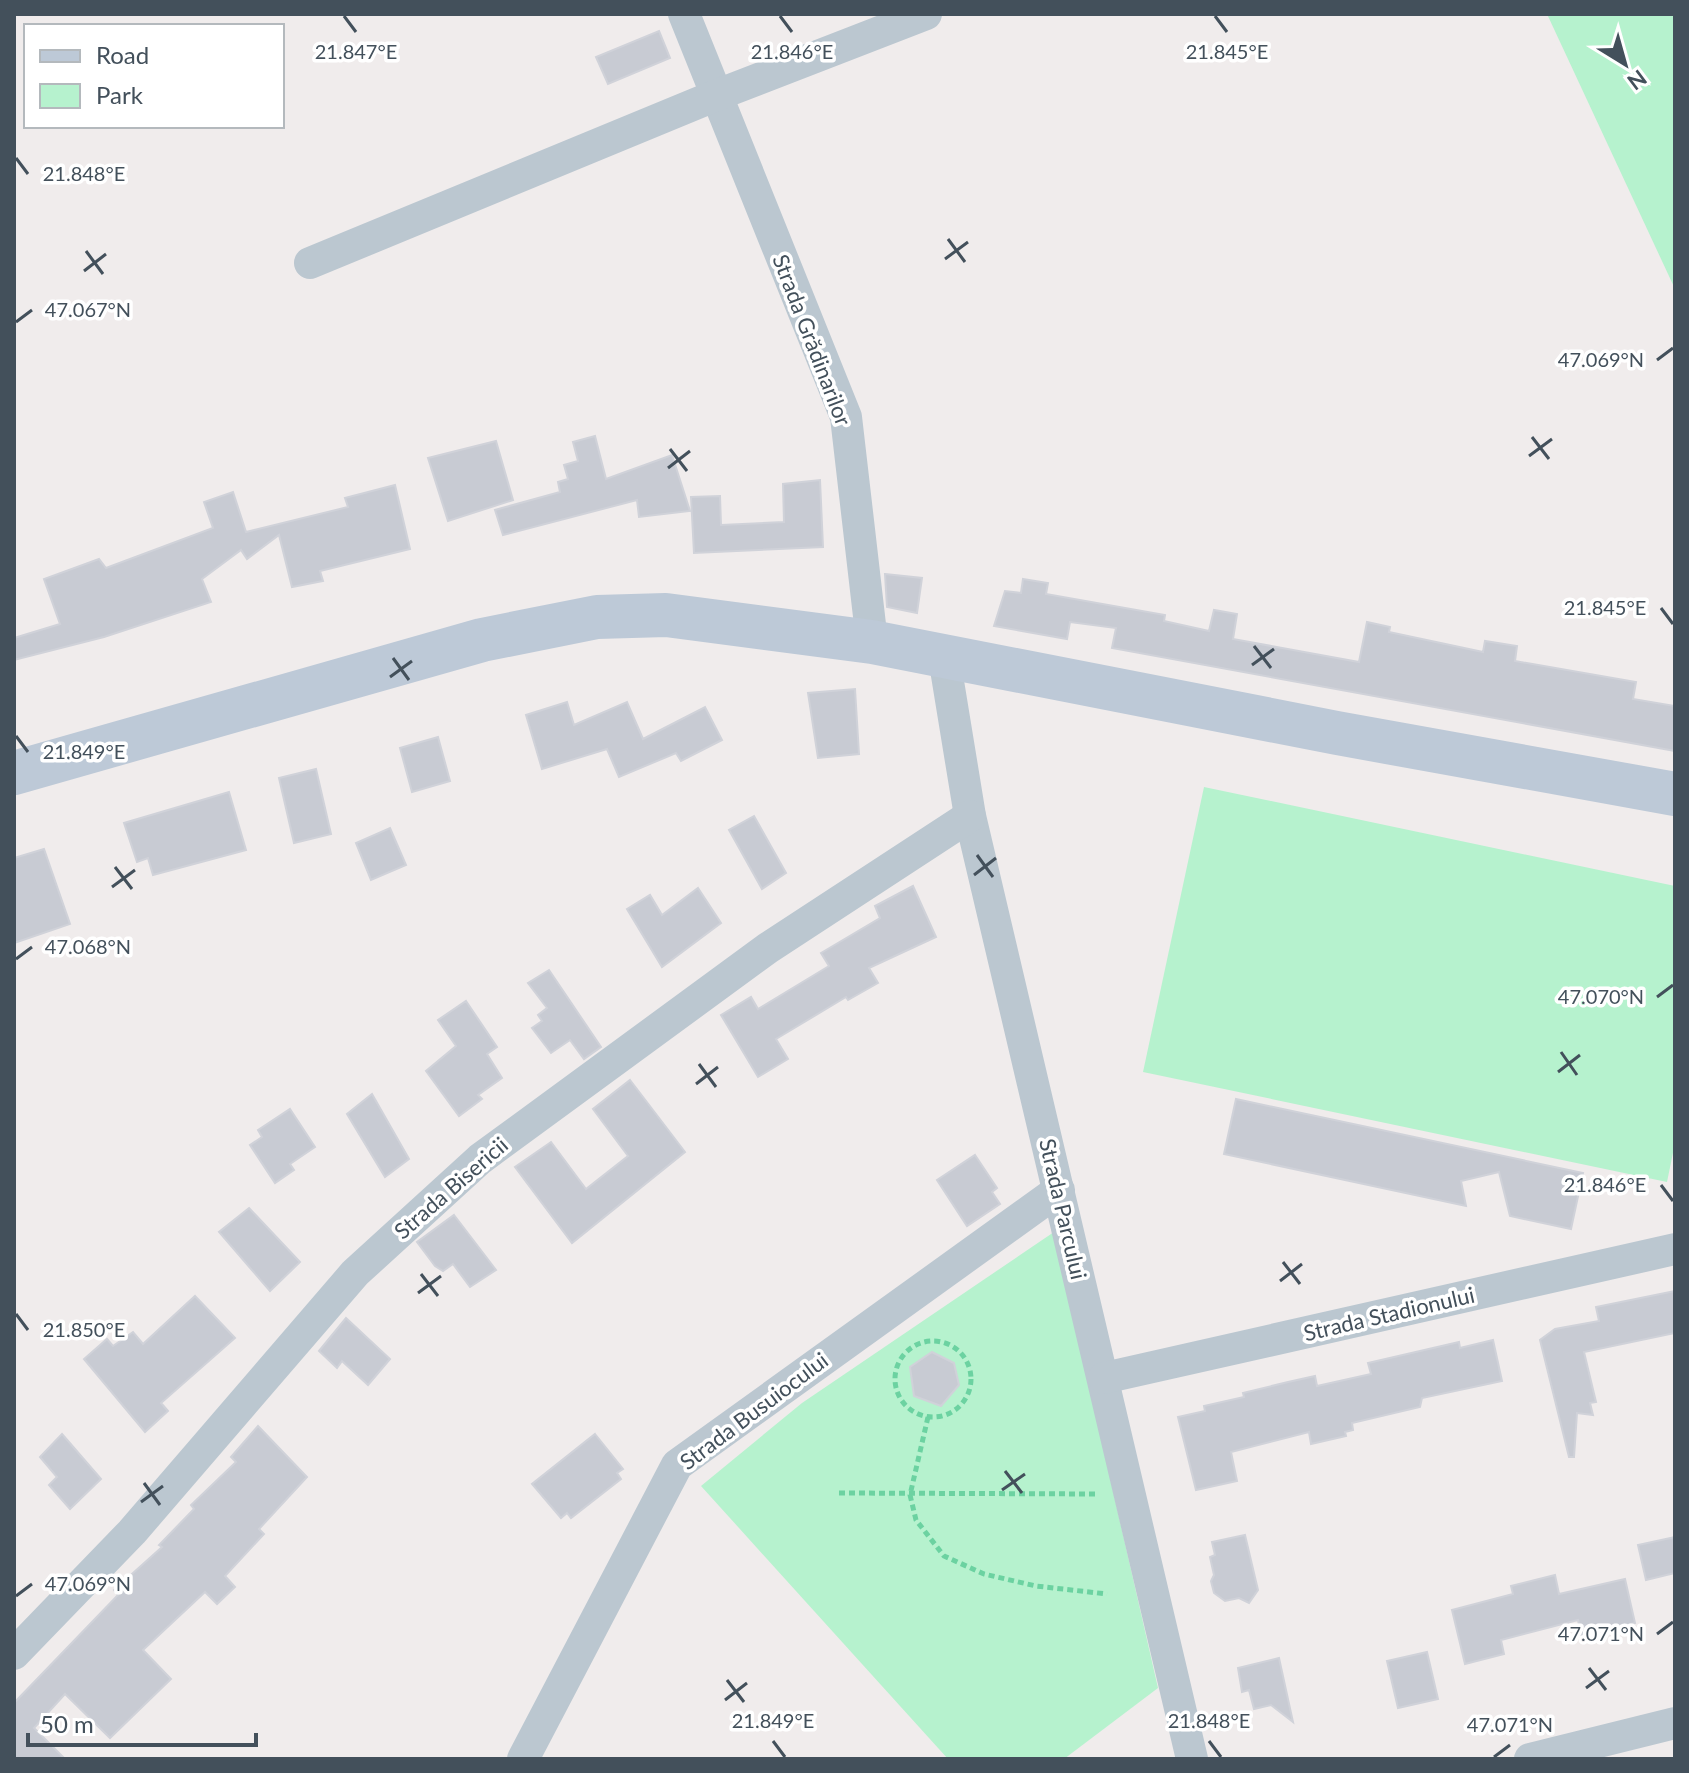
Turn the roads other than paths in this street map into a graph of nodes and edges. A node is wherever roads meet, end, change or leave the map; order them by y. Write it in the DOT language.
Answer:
graph roads {
  1 [pos="684,14"];
  2 [pos="926,14"];
  3 [pos="717,95"];
  4 [pos="310,263"];
  5 [pos="872,642"];
  6 [pos="944,657"];
  7 [pos="14,773"];
  8 [pos="1675,794"];
  9 [pos="970,816"];
  10 [pos="1059,1190"];
  11 [pos="1675,1249"];
  12 [pos="1104,1378"];
  13 [pos="14,1654"];
  14 [pos="1675,1723"];
  15 [pos="523,1759"];
  16 [pos="1192,1759"];
  17 [pos="1530,1759"];
  1 -- 3 [label="street, Strada Grădinarilor"];
  2 -- 3 [label="street"];
  3 -- 4 [label="street"];
  3 -- 5 [label="street, Strada Grădinarilor"];
  5 -- 6 [label="main road"];
  5 -- 7 [label="main road"];
  6 -- 8 [label="main road"];
  6 -- 9 [label="street, Strada Parcului"];
  9 -- 10 [label="street, Strada Parcului"];
  9 -- 13 [label="street, Strada Bisericii"];
  10 -- 12 [label="street, Strada Parcului"];
  10 -- 15 [label="street, Strada Busuiocului"];
  11 -- 12 [label="street, Strada Stadionului"];
  12 -- 16 [label="street, Strada Parcului"];
  14 -- 17 [label="street"];
}
